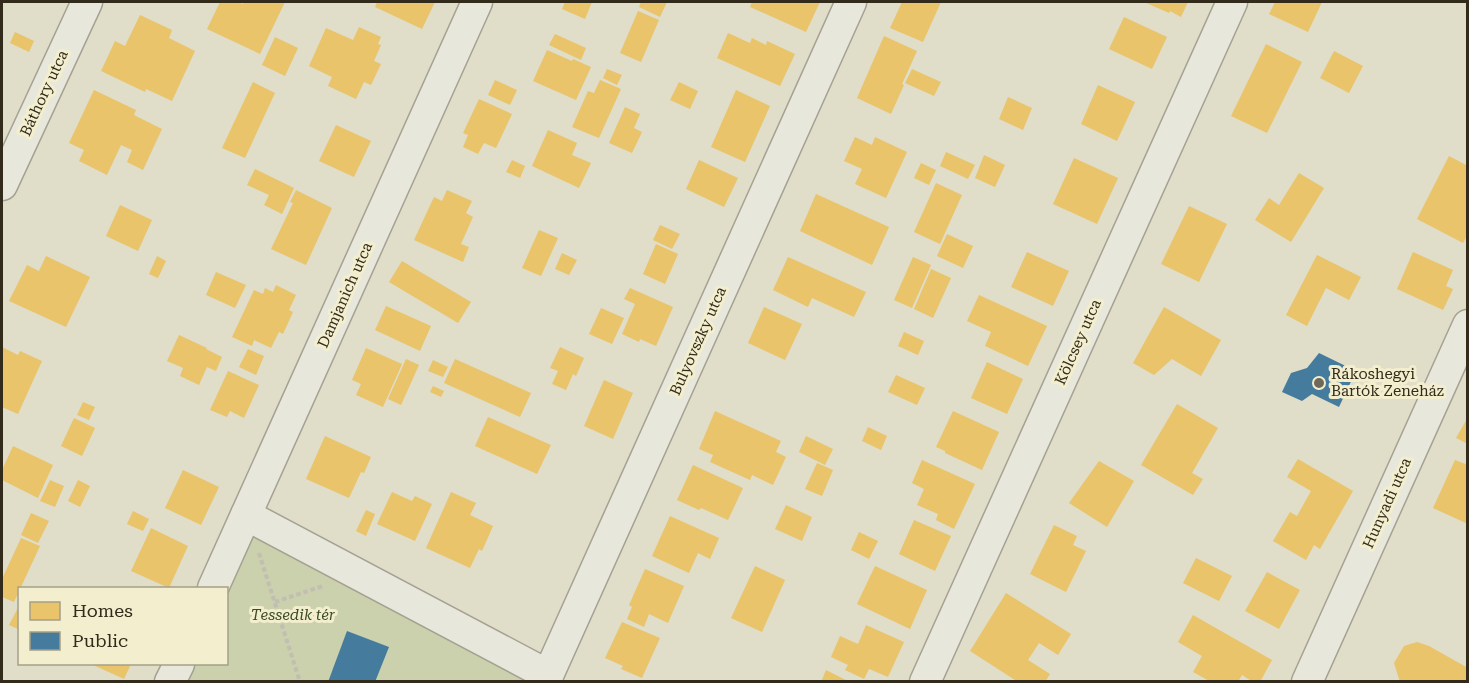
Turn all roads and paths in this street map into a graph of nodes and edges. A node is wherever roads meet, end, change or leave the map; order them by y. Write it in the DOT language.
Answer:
graph roads {
  1 [pos="87,2"];
  2 [pos="477,2"];
  3 [pos="851,2"];
  4 [pos="1232,2"];
  5 [pos="2,185"];
  6 [pos="1467,326"];
  7 [pos="246,515"];
  8 [pos="324,586"];
  9 [pos="213,587"];
  10 [pos="274,602"];
  11 [pos="178,665"];
  12 [pos="546,678"];
  13 [pos="170,681"];
  14 [pos="300,681"];
  15 [pos="925,681"];
  16 [pos="1307,681"];
  1 -- 5 [label="street, Báthory utca"];
  2 -- 7 [label="street, Damjanich utca"];
  3 -- 12 [label="street, Bulyovszky utca"];
  4 -- 15 [label="street, Kölcsey utca"];
  6 -- 16 [label="street, Hunyadi utca"];
  7 -- 9 [label="street, Damjanich utca"];
  7 -- 10 [label="path"];
  7 -- 12 [label="street"];
  8 -- 10 [label="path"];
  10 -- 14 [label="path"];
  11 -- 13 [label="street"];
}
